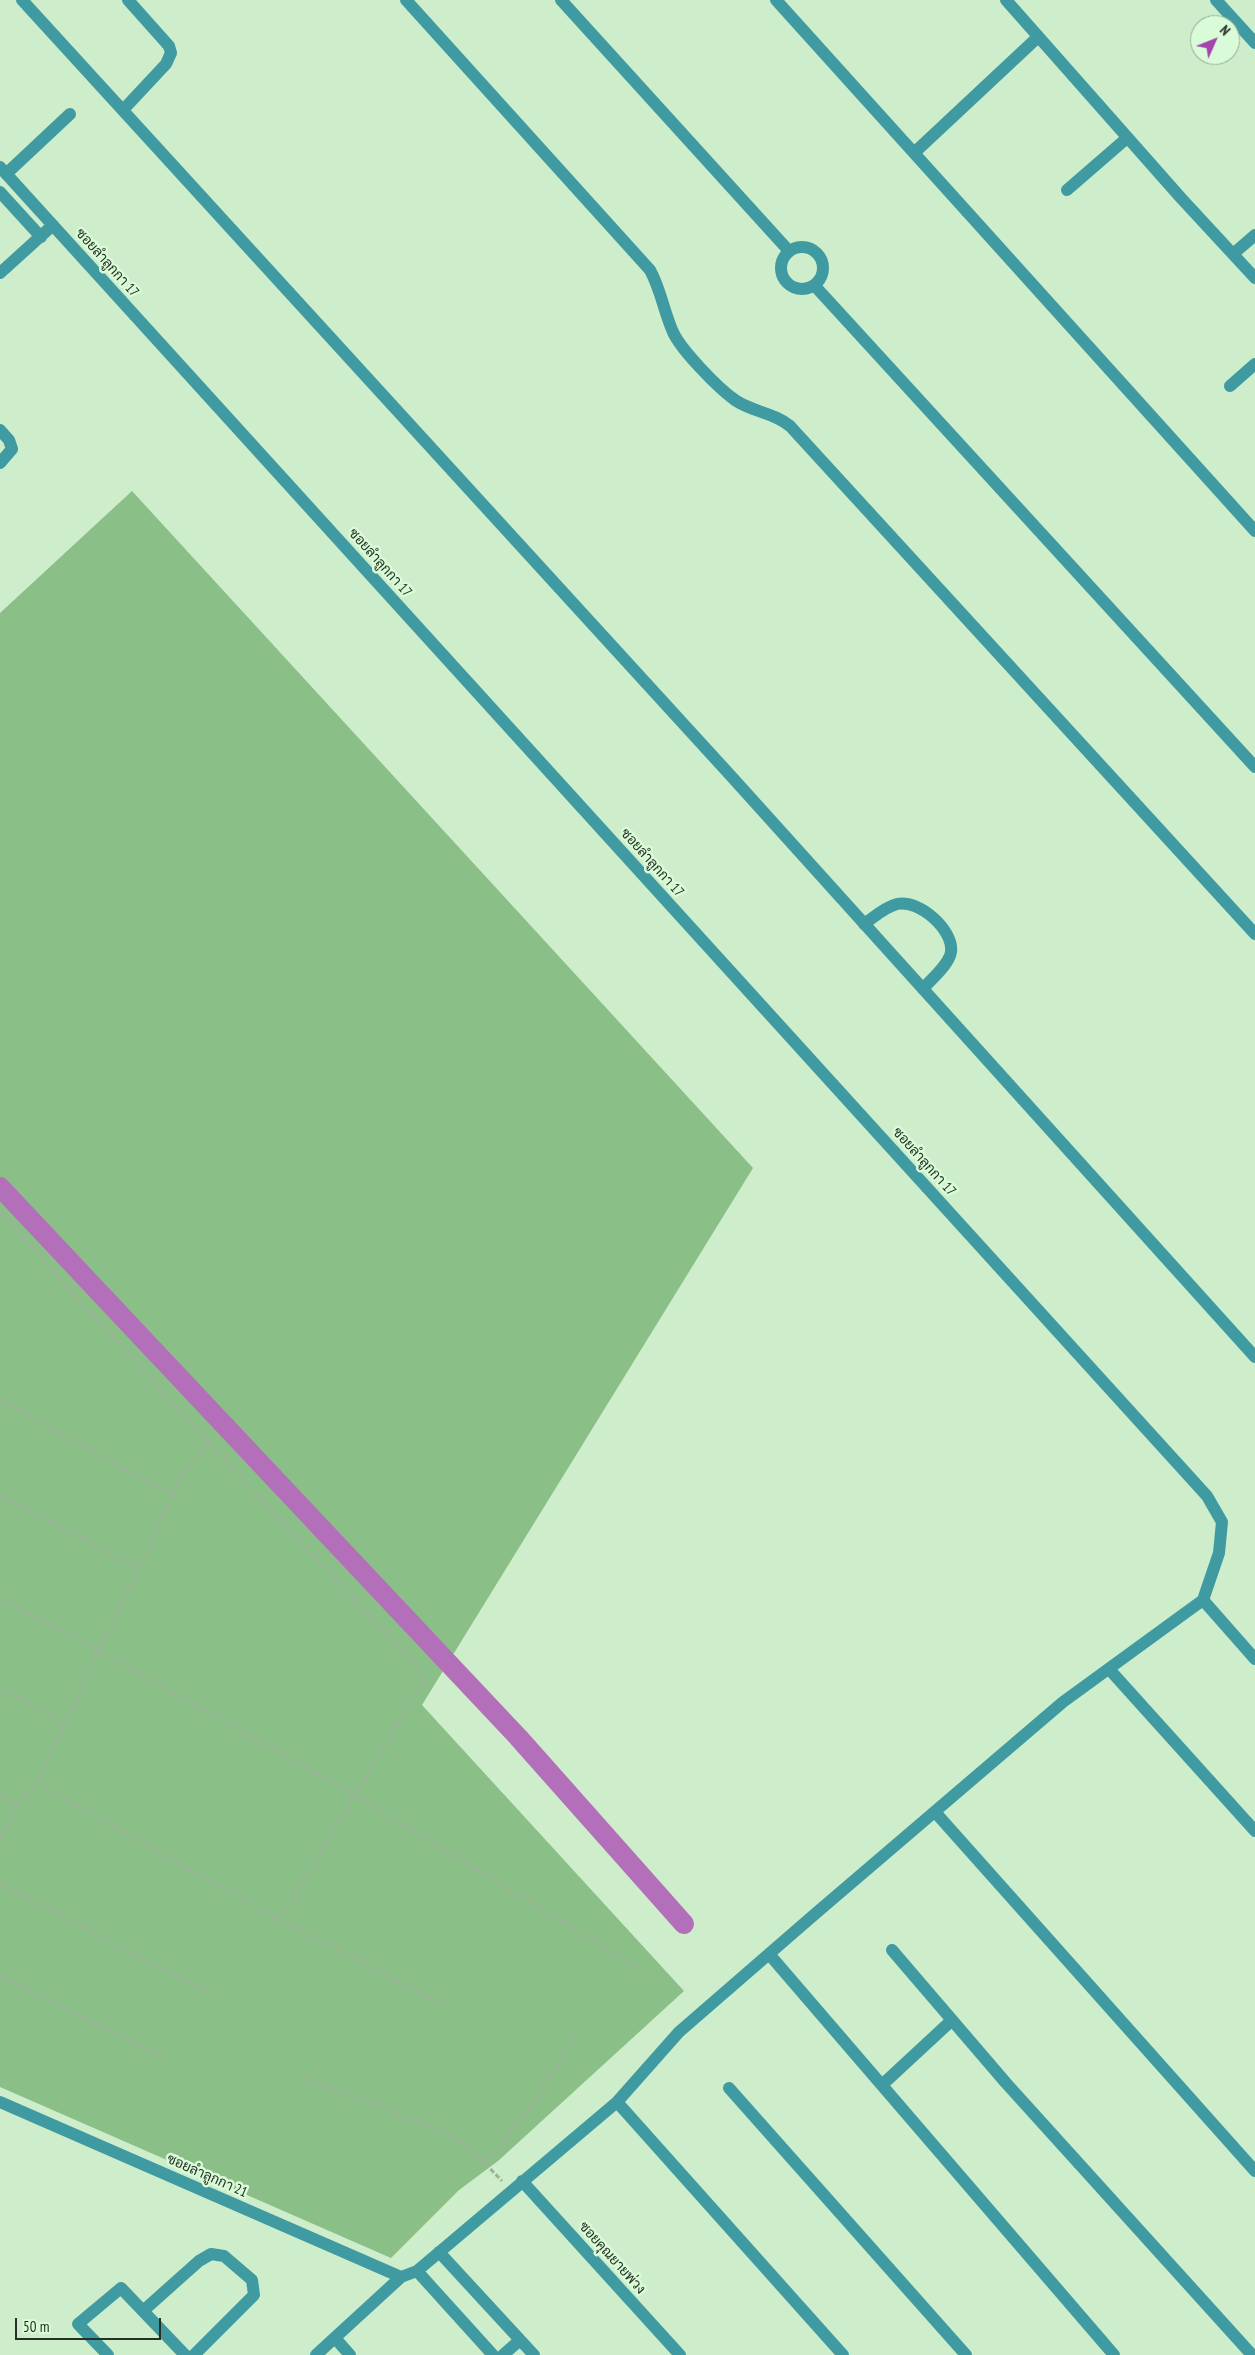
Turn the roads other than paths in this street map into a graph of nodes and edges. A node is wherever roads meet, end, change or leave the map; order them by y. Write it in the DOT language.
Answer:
graph roads {
  1 [pos="22,0"];
  2 [pos="128,0"];
  3 [pos="406,0"];
  4 [pos="561,0"];
  5 [pos="776,0"];
  6 [pos="1006,0"];
  7 [pos="1216,0"];
  8 [pos="1038,37"];
  9 [pos="1255,43"];
  10 [pos="123,110"];
  11 [pos="70,114"];
  12 [pos="1127,138"];
  13 [pos="914,154"];
  14 [pos="3,171"];
  15 [pos="1067,190"];
  16 [pos="0,192"];
  17 [pos="53,225"];
  18 [pos="1255,235"];
  19 [pos="41,237"];
  20 [pos="789,251"];
  21 [pos="1232,254"];
  22 [pos="1253,272"];
  23 [pos="0,273"];
  24 [pos="814,285"];
  25 [pos="1255,364"];
  26 [pos="1230,386"];
  27 [pos="0,430"];
  28 [pos="0,463"];
  29 [pos="1255,531"];
  30 [pos="1255,767"];
  31 [pos="864,924"];
  32 [pos="1255,934"];
  33 [pos="923,989"];
  34 [pos="1255,1357"];
  35 [pos="1203,1600"];
  36 [pos="1255,1659"];
  37 [pos="1109,1669"];
  38 [pos="934,1812"];
  39 [pos="1253,1823"];
  40 [pos="892,1950"];
  41 [pos="769,1954"];
  42 [pos="951,2021"];
  43 [pos="882,2084"];
  44 [pos="729,2088"];
  45 [pos="0,2102"];
  46 [pos="617,2102"];
  47 [pos="1255,2171"];
  48 [pos="522,2182"];
  49 [pos="439,2252"];
  50 [pos="417,2270"];
  51 [pos="401,2277"];
  52 [pos="143,2311"];
  53 [pos="335,2338"];
  54 [pos="520,2340"];
  55 [pos="108,2355"];
  56 [pos="185,2355"];
  57 [pos="194,2355"];
  58 [pos="316,2355"];
  59 [pos="350,2355"];
  60 [pos="493,2355"];
  61 [pos="503,2355"];
  62 [pos="534,2355"];
  63 [pos="680,2355"];
  64 [pos="843,2355"];
  65 [pos="966,2355"];
  66 [pos="1114,2355"];
  67 [pos="1252,2355"];
  1 -- 10 [label="street"];
  2 -- 10 [label="street"];
  3 -- 32 [label="street"];
  4 -- 20 [label="street"];
  5 -- 13 [label="street"];
  6 -- 8 [label="street"];
  7 -- 9 [label="street"];
  8 -- 12 [label="street"];
  8 -- 13 [label="street"];
  10 -- 31 [label="street"];
  11 -- 14 [label="street"];
  12 -- 15 [label="street"];
  12 -- 21 [label="street"];
  13 -- 29 [label="street"];
  14 -- 17 [label="street, ซอยลำลูกกา 17"];
  16 -- 19 [label="street"];
  17 -- 19 [label="street"];
  17 -- 35 [label="street, ซอยลำลูกกา 17"];
  18 -- 21 [label="street"];
  19 -- 23 [label="street"];
  20 -- 24 [label="street"];
  20 -- 24 [label="street"];
  21 -- 22 [label="street"];
  24 -- 30 [label="street"];
  25 -- 26 [label="street"];
  27 -- 28 [label="street"];
  31 -- 33 [label="street"];
  31 -- 33 [label="street"];
  33 -- 34 [label="street"];
  35 -- 36 [label="street"];
  35 -- 37 [label="street"];
  37 -- 38 [label="street"];
  37 -- 39 [label="street"];
  38 -- 41 [label="street"];
  38 -- 47 [label="street"];
  40 -- 42 [label="street"];
  41 -- 43 [label="street"];
  41 -- 46 [label="street"];
  42 -- 43 [label="street"];
  42 -- 67 [label="street"];
  43 -- 66 [label="street"];
  44 -- 65 [label="street"];
  45 -- 51 [label="street, ซอยลำลูกกา 21"];
  46 -- 48 [label="street"];
  46 -- 64 [label="street"];
  48 -- 49 [label="street"];
  48 -- 63 [label="street, ซอยคุณยายพ่วง"];
  49 -- 50 [label="street"];
  49 -- 54 [label="street"];
  50 -- 51 [label="street"];
  50 -- 60 [label="street"];
  51 -- 53 [label="street"];
  52 -- 55 [label="street"];
  52 -- 56 [label="street"];
  52 -- 57 [label="street"];
  53 -- 58 [label="street"];
  53 -- 59 [label="street"];
  54 -- 61 [label="street"];
  54 -- 62 [label="street"];
}
